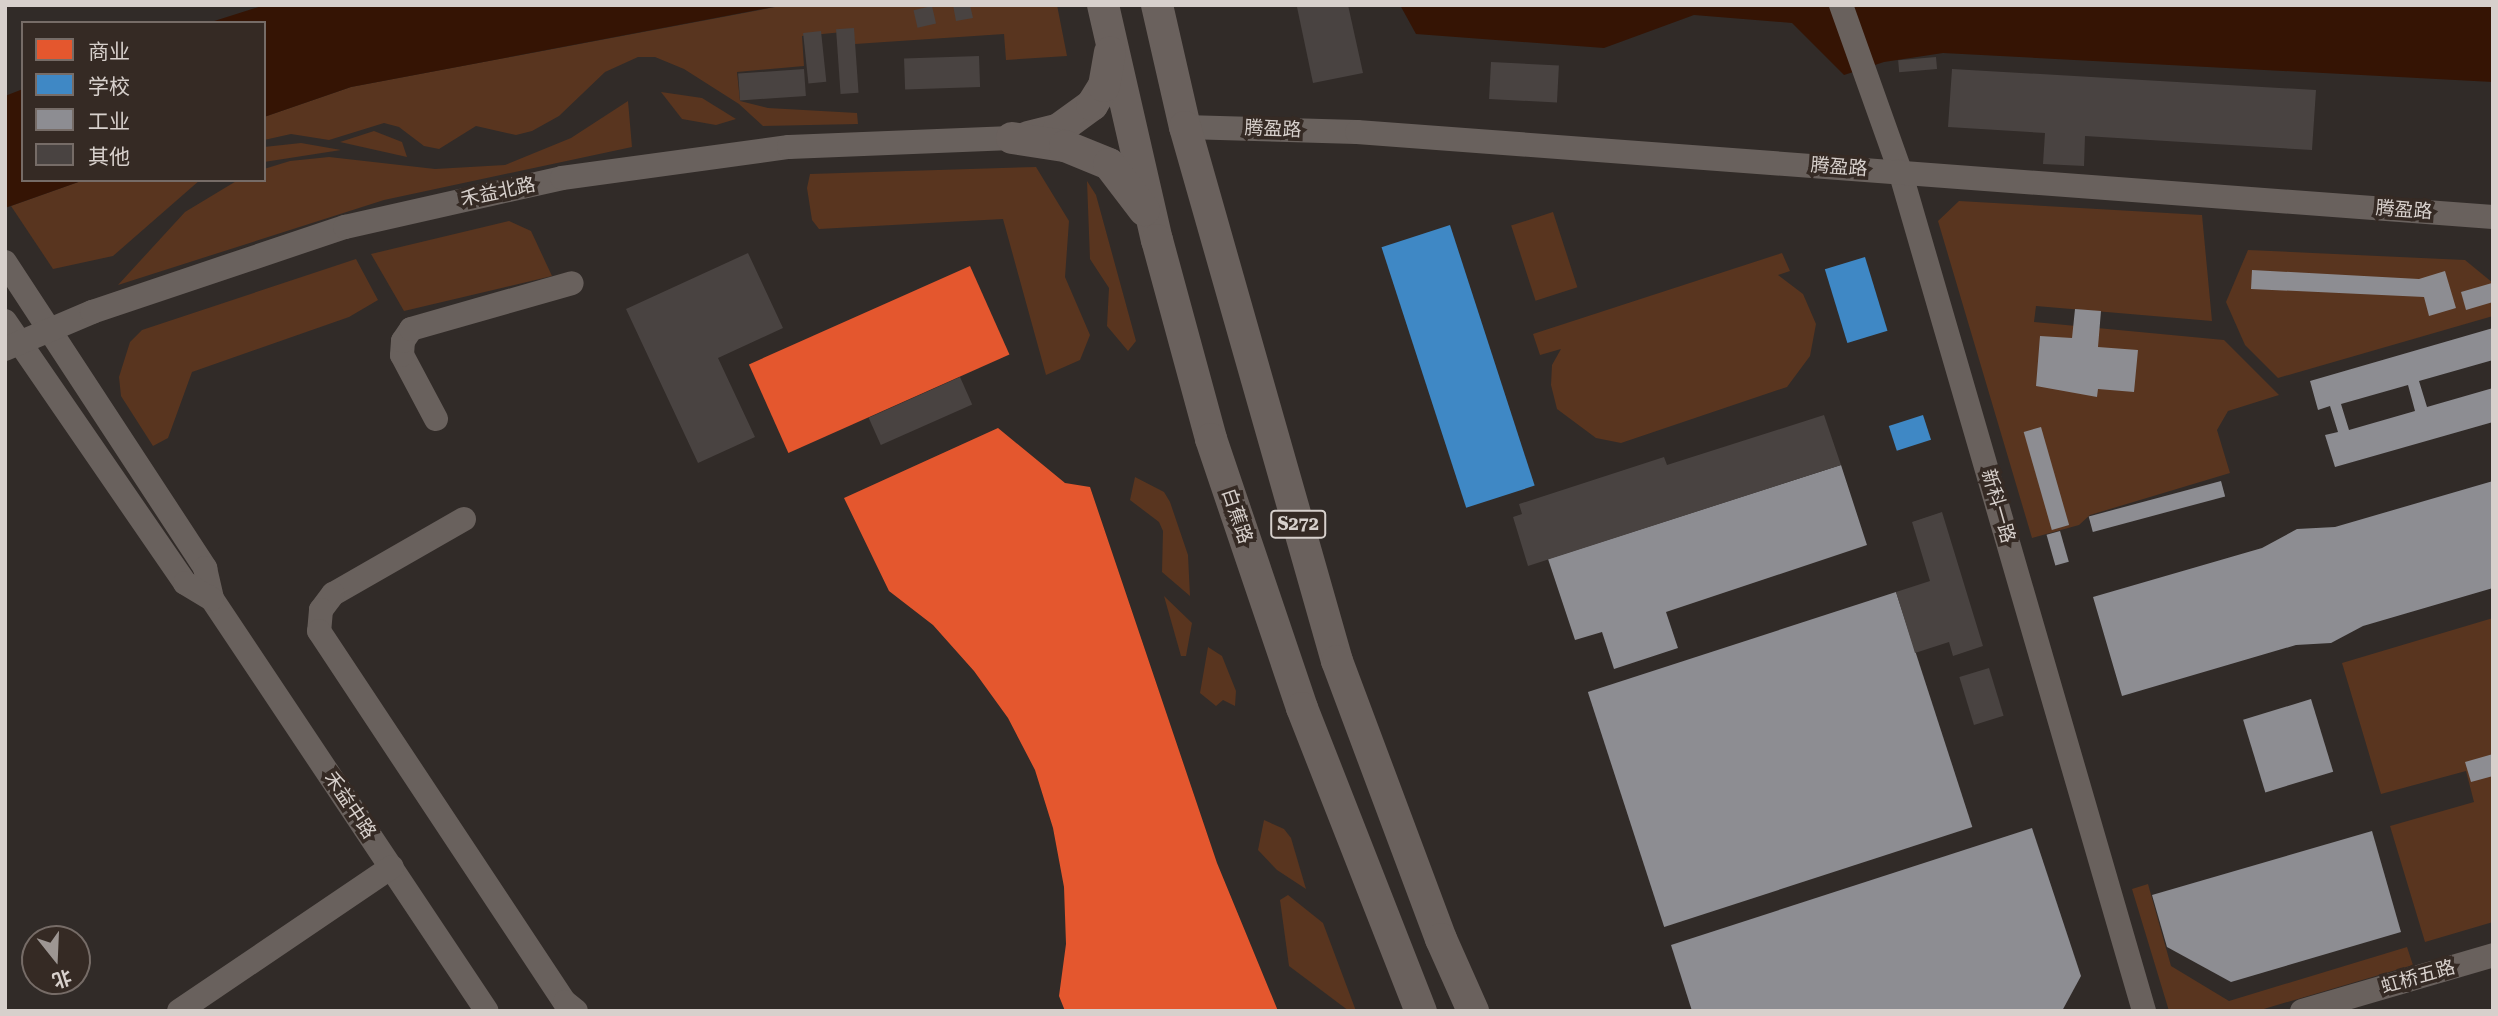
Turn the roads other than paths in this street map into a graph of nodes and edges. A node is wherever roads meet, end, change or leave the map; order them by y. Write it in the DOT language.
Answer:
graph roads {
  1 [pos="1841,5"];
  2 [pos="1159,15"];
  3 [pos="1106,20"];
  4 [pos="1185,127"];
  5 [pos="1012,138"];
  6 [pos="1900,171"];
  7 [pos="2493,217"];
  8 [pos="1157,240"];
  9 [pos="5,262"];
  10 [pos="572,283"];
  11 [pos="5,321"];
  12 [pos="49,330"];
  13 [pos="13,346"];
  14 [pos="436,419"];
  15 [pos="464,519"];
  16 [pos="212,599"];
  17 [pos="392,867"];
  18 [pos="2493,955"];
  19 [pos="179,1011"];
  20 [pos="487,1011"];
  21 [pos="576,1011"];
  22 [pos="1421,1011"];
  23 [pos="1473,1011"];
  24 [pos="2144,1011"];
  25 [pos="2302,1011"];
  1 -- 6 [label="street, 新科一路"];
  2 -- 4 [label="main road, S272"];
  3 -- 5 [label="main road"];
  3 -- 8 [label="main road, 白蕉路 / S272"];
  4 -- 6 [label="street, 腾盈路"];
  4 -- 23 [label="main road, S272"];
  5 -- 8 [label="main road"];
  5 -- 12 [label="street, 禾益北路"];
  6 -- 7 [label="street, 腾盈路"];
  6 -- 24 [label="street, 新科一路"];
  8 -- 22 [label="main road, 白蕉路 / S272"];
  9 -- 12 [label="street, 禾益中路"];
  10 -- 14 [label="street"];
  11 -- 13 [label="street, 禾益中路"];
  12 -- 13 [label="street, 禾益北路"];
  12 -- 16 [label="street, 禾益中路"];
  13 -- 16 [label="street, 禾益中路"];
  15 -- 21 [label="street"];
  16 -- 17 [label="street, 禾益中路"];
  17 -- 19 [label="street"];
  17 -- 20 [label="street, 禾益中路"];
  18 -- 25 [label="street, 虹桥五路"];
}
